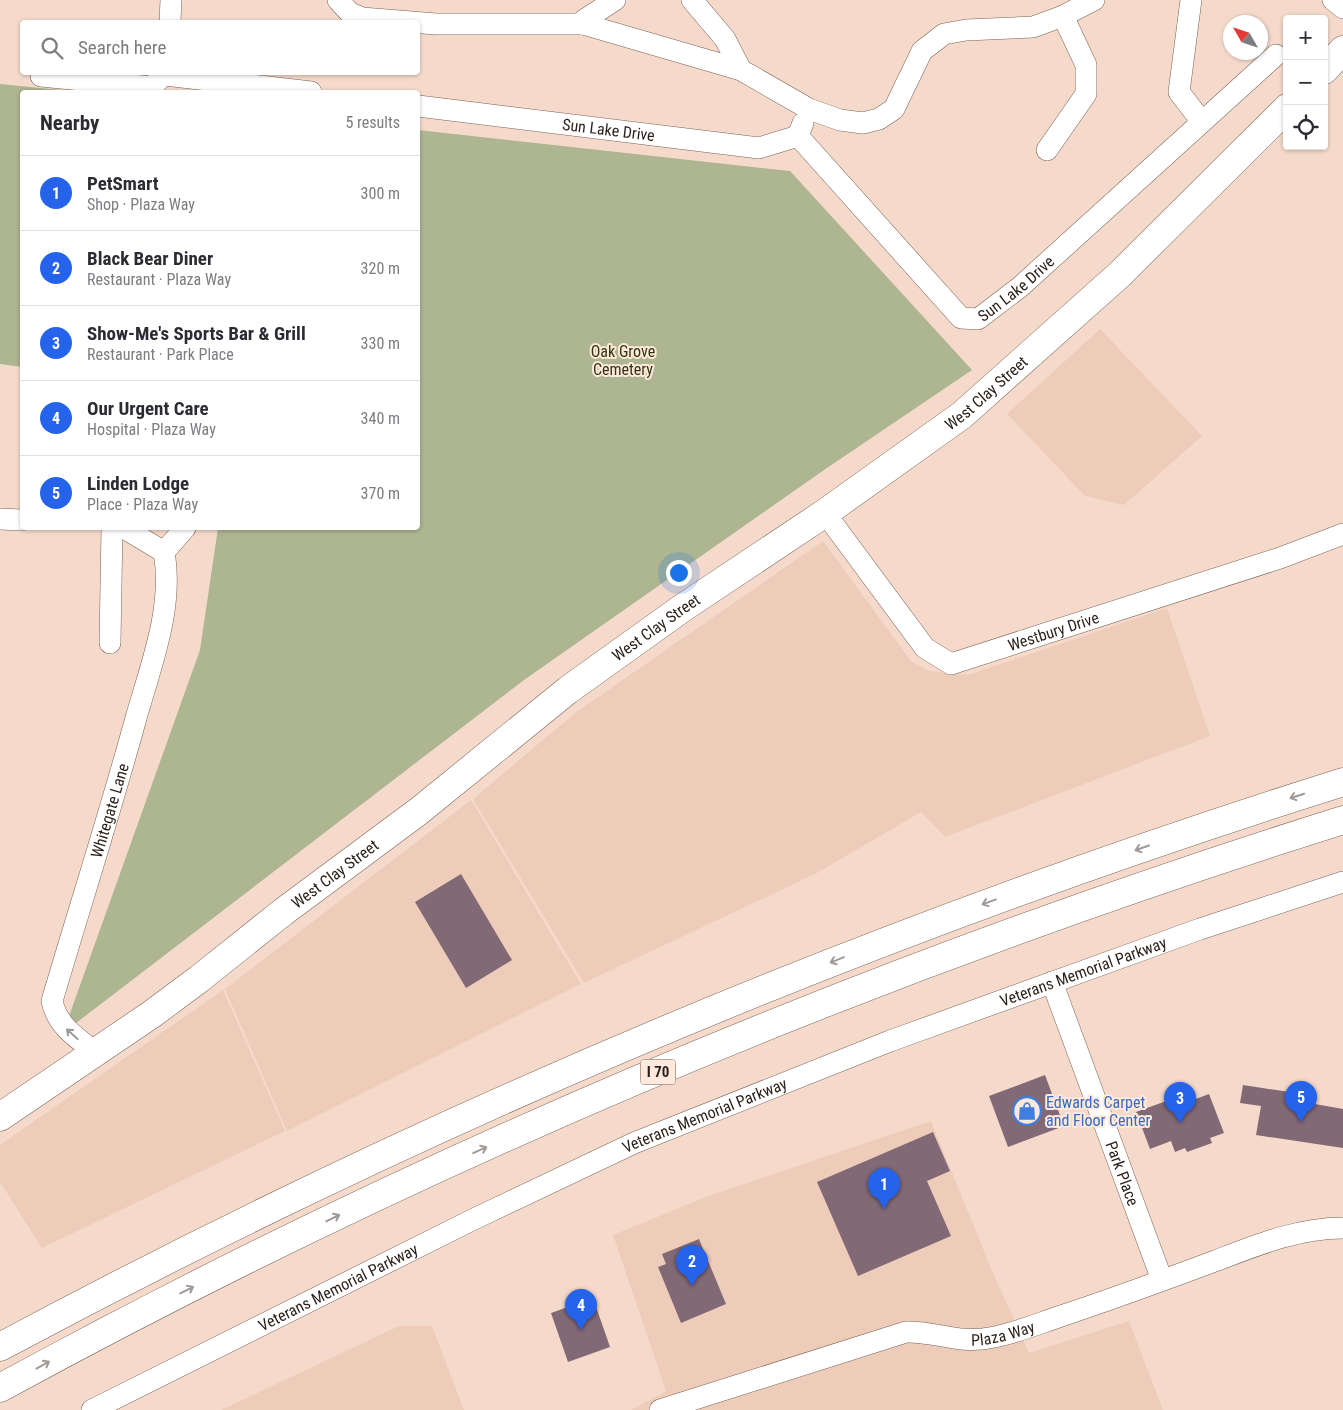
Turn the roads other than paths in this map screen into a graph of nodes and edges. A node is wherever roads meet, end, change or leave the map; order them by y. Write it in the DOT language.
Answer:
graph roads {
  1 [pos="171,0"];
  2 [pos="338,0"];
  3 [pos="615,0"];
  4 [pos="692,0"];
  5 [pos="1094,0"];
  6 [pos="1190,0"];
  7 [pos="1333,0"];
  8 [pos="1343,8"];
  9 [pos="1063,16"];
  10 [pos="170,20"];
  11 [pos="387,20"];
  12 [pos="420,23"];
  13 [pos="583,24"];
  14 [pos="1343,50"];
  15 [pos="1276,55"];
  16 [pos="1328,66"];
  17 [pos="741,70"];
  18 [pos="165,75"];
  19 [pos="174,75"];
  20 [pos="41,76"];
  21 [pos="295,90"];
  22 [pos="420,106"];
  23 [pos="808,109"];
  24 [pos="1283,112"];
  25 [pos="1202,122"];
  26 [pos="798,136"];
  27 [pos="1047,150"];
  28 [pos="824,513"];
  29 [pos="0,519"];
  30 [pos="20,520"];
  31 [pos="112,530"];
  32 [pos="127,530"];
  33 [pos="182,530"];
  34 [pos="1343,534"];
  35 [pos="164,552"];
  36 [pos="110,643"];
  37 [pos="1343,782"];
  38 [pos="1343,820"];
  39 [pos="1343,882"];
  40 [pos="1052,982"];
  41 [pos="94,1051"];
  42 [pos="0,1117"];
  43 [pos="1343,1228"];
  44 [pos="1162,1280"];
  45 [pos="0,1348"];
  46 [pos="0,1388"];
  47 [pos="92,1410"];
  48 [pos="660,1410"];
  1 -- 10 [label="street"];
  2 -- 11 [label="street"];
  3 -- 13 [label="street"];
  4 -- 17 [label="street"];
  5 -- 9 [label="street"];
  6 -- 25 [label="street"];
  7 -- 8 [label="street"];
  9 -- 23 [label="street"];
  9 -- 27 [label="street"];
  12 -- 13 [label="street"];
  13 -- 17 [label="street"];
  14 -- 16 [label="main road"];
  15 -- 25 [label="street, Sun Lake Drive"];
  17 -- 23 [label="street"];
  18 -- 20 [label="street"];
  19 -- 21 [label="street"];
  22 -- 26 [label="street, Sun Lake Drive"];
  23 -- 26 [label="street"];
  24 -- 28 [label="main road, West Clay Street"];
  25 -- 26 [label="street, Sun Lake Drive"];
  28 -- 34 [label="street, Westbury Drive"];
  28 -- 41 [label="main road, West Clay Street"];
  29 -- 30 [label="street"];
  31 -- 36 [label="street"];
  32 -- 35 [label="street"];
  33 -- 35 [label="street"];
  41 -- 35 [label="street, Whitegate Lane, one-way"];
  37 -- 45 [label="main road, I 70, one-way"];
  46 -- 38 [label="main road, I 70, one-way"];
  39 -- 40 [label="street, Veterans Memorial Parkway"];
  40 -- 44 [label="street, Park Place"];
  40 -- 47 [label="street, Veterans Memorial Parkway"];
  41 -- 42 [label="main road, West Clay Street"];
  43 -- 44 [label="street, Plaza Way"];
  44 -- 48 [label="street, Plaza Way"];
}
